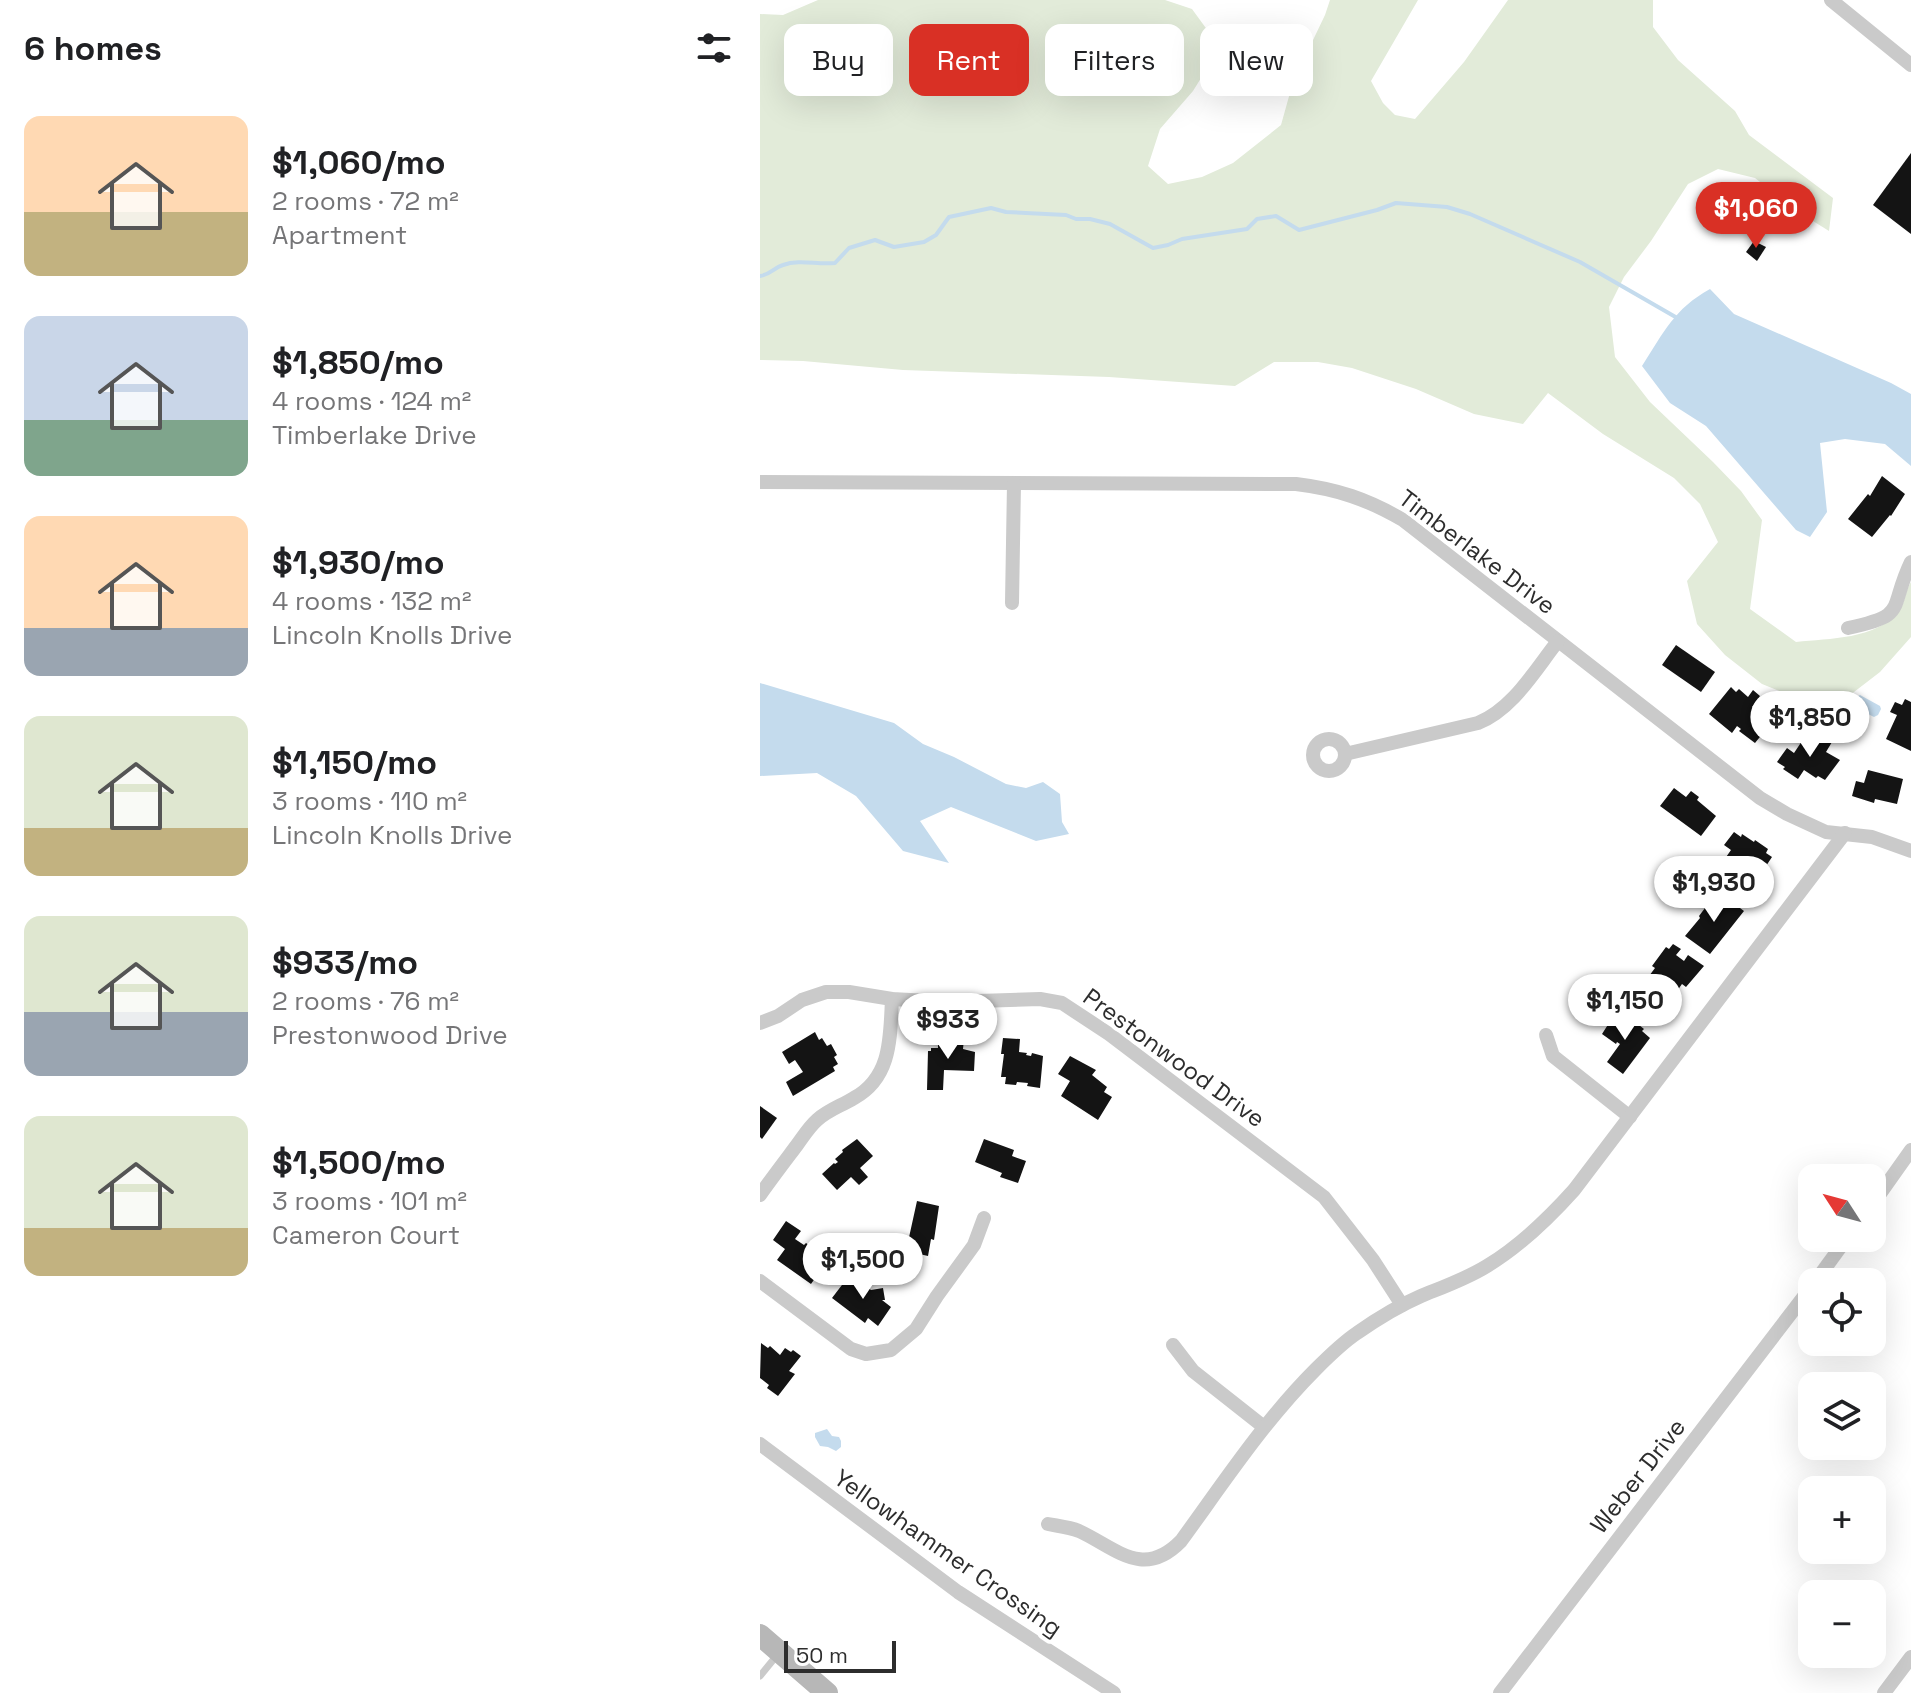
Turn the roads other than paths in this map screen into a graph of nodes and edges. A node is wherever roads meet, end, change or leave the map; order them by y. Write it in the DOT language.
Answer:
graph roads {
  1 [pos="1831,0"];
  2 [pos="1911,65"];
  3 [pos="760,482"];
  4 [pos="1014,483"];
  5 [pos="1911,562"];
  6 [pos="1012,603"];
  7 [pos="1848,628"];
  8 [pos="1558,641"];
  9 [pos="1345,754"];
  10 [pos="1845,833"];
  11 [pos="1910,850"];
  12 [pos="892,999"];
  13 [pos="760,1023"];
  14 [pos="1546,1035"];
  15 [pos="1630,1117"];
  16 [pos="1911,1150"];
  17 [pos="1886,1185"];
  18 [pos="760,1195"];
  19 [pos="984,1218"];
  20 [pos="760,1281"];
  21 [pos="1402,1305"];
  22 [pos="1798,1305"];
  23 [pos="1173,1345"];
  24 [pos="1264,1427"];
  25 [pos="760,1444"];
  26 [pos="1048,1524"];
  27 [pos="760,1635"];
  28 [pos="779,1652"];
  29 [pos="1911,1657"];
  30 [pos="760,1676"];
  31 [pos="827,1693"];
  32 [pos="1114,1693"];
  33 [pos="1500,1693"];
  34 [pos="1884,1693"];
  1 -- 2 [label="street"];
  3 -- 4 [label="street, Timberlake Drive"];
  4 -- 6 [label="street"];
  4 -- 8 [label="street, Timberlake Drive"];
  5 -- 7 [label="street"];
  8 -- 9 [label="street"];
  8 -- 10 [label="street, Timberlake Drive"];
  10 -- 11 [label="street, Timberlake Drive"];
  10 -- 15 [label="street"];
  12 -- 13 [label="street, Prestonwood Drive"];
  12 -- 18 [label="street"];
  12 -- 21 [label="street, Prestonwood Drive"];
  14 -- 15 [label="street"];
  15 -- 21 [label="street"];
  16 -- 17 [label="street"];
  19 -- 20 [label="street"];
  21 -- 24 [label="street"];
  22 -- 33 [label="street, Weber Drive"];
  23 -- 24 [label="street"];
  24 -- 26 [label="street"];
  25 -- 32 [label="street, Yellowhammer Crossing"];
  27 -- 28 [label="main road"];
  28 -- 30 [label="lane"];
  28 -- 31 [label="main road"];
  29 -- 34 [label="street"];
}
